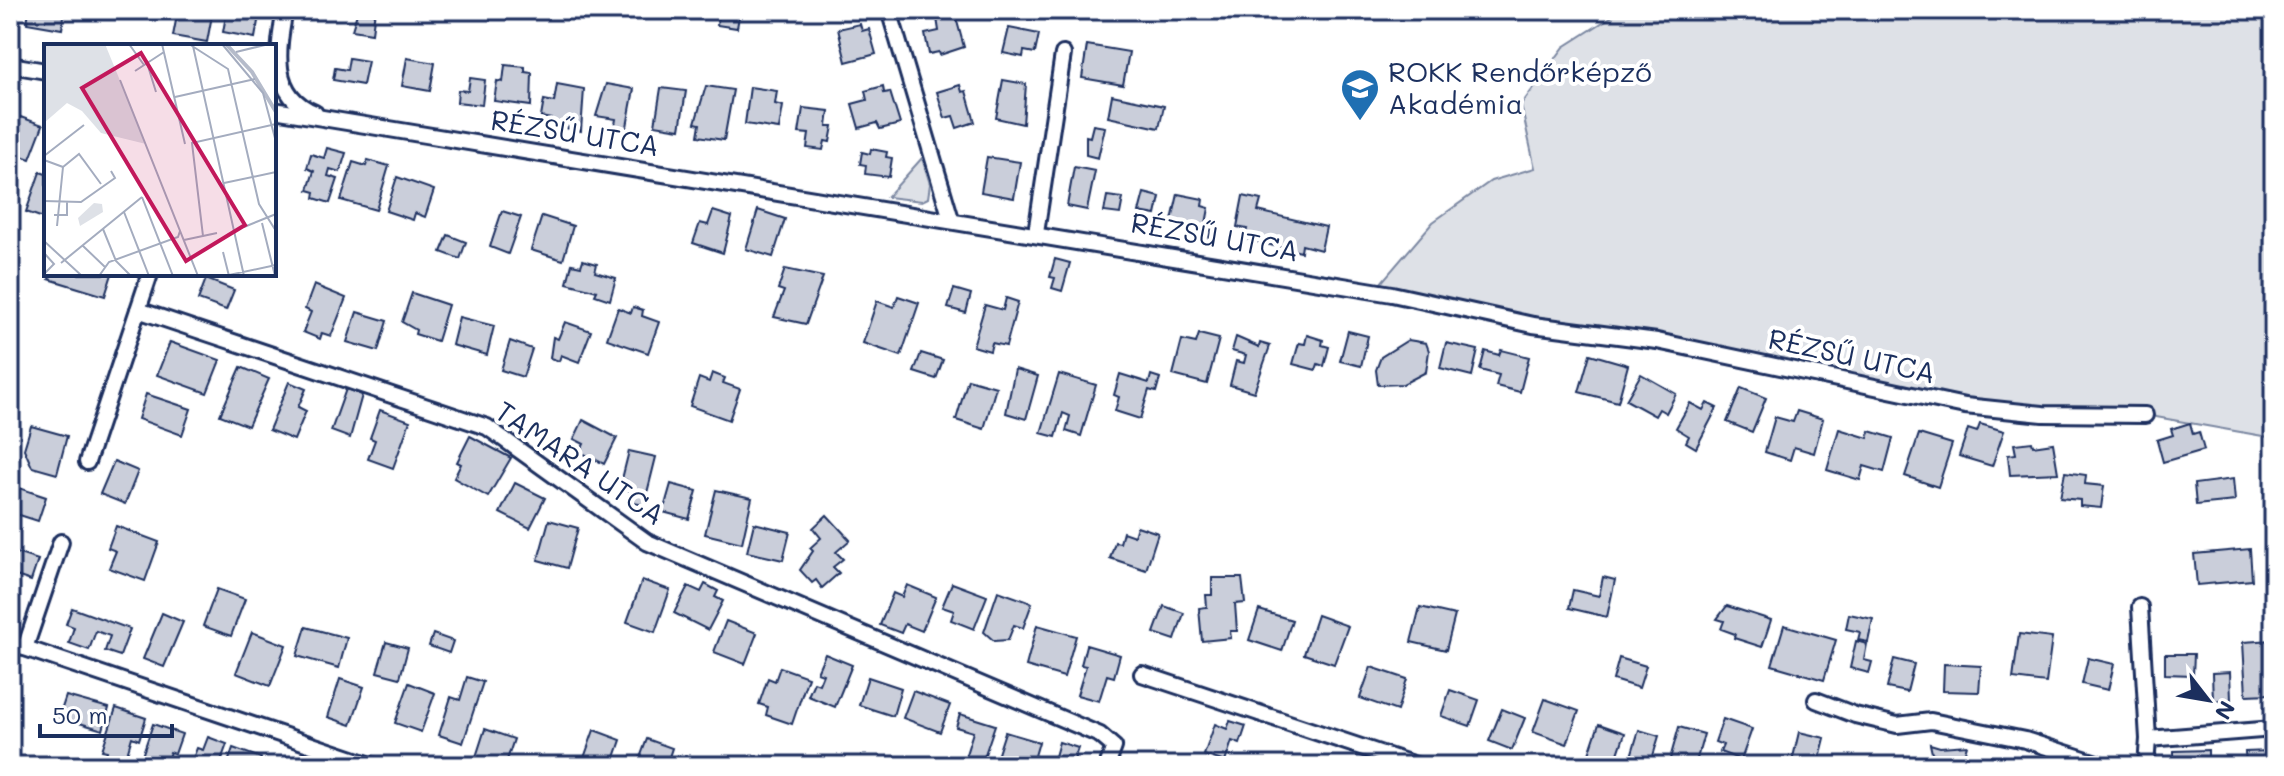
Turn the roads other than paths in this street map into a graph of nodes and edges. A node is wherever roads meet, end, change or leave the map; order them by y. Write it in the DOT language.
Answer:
graph roads {
  1 [pos="285,10"];
  2 [pos="889,10"];
  3 [pos="1063,54"];
  4 [pos="276,57"];
  5 [pos="276,64"];
  6 [pos="10,65"];
  7 [pos="44,71"];
  8 [pos="276,110"];
  9 [pos="335,121"];
  10 [pos="951,219"];
  11 [pos="1036,233"];
  12 [pos="149,276"];
  13 [pos="138,310"];
  14 [pos="2145,415"];
  15 [pos="87,462"];
  16 [pos="61,542"];
  17 [pos="2140,607"];
  18 [pos="17,646"];
  19 [pos="1142,674"];
  20 [pos="1816,700"];
  21 [pos="2274,729"];
  22 [pos="2148,739"];
  23 [pos="374,766"];
  24 [pos="1107,766"];
  25 [pos="1418,766"];
  26 [pos="2106,766"];
  27 [pos="2146,766"];
  1 -- 4 [label="street"];
  2 -- 10 [label="street"];
  3 -- 11 [label="street"];
  5 -- 9 [label="street"];
  6 -- 7 [label="street"];
  8 -- 9 [label="street, RÉZSŰ UTCA"];
  9 -- 10 [label="street, RÉZSŰ UTCA"];
  10 -- 11 [label="street, RÉZSŰ UTCA"];
  11 -- 14 [label="street, RÉZSŰ UTCA"];
  12 -- 13 [label="street"];
  13 -- 15 [label="street"];
  13 -- 24 [label="street, TAMARA UTCA"];
  16 -- 18 [label="street"];
  17 -- 22 [label="street"];
  18 -- 23 [label="street"];
  19 -- 25 [label="street"];
  20 -- 26 [label="street"];
  21 -- 22 [label="street"];
  22 -- 27 [label="street"];
}
